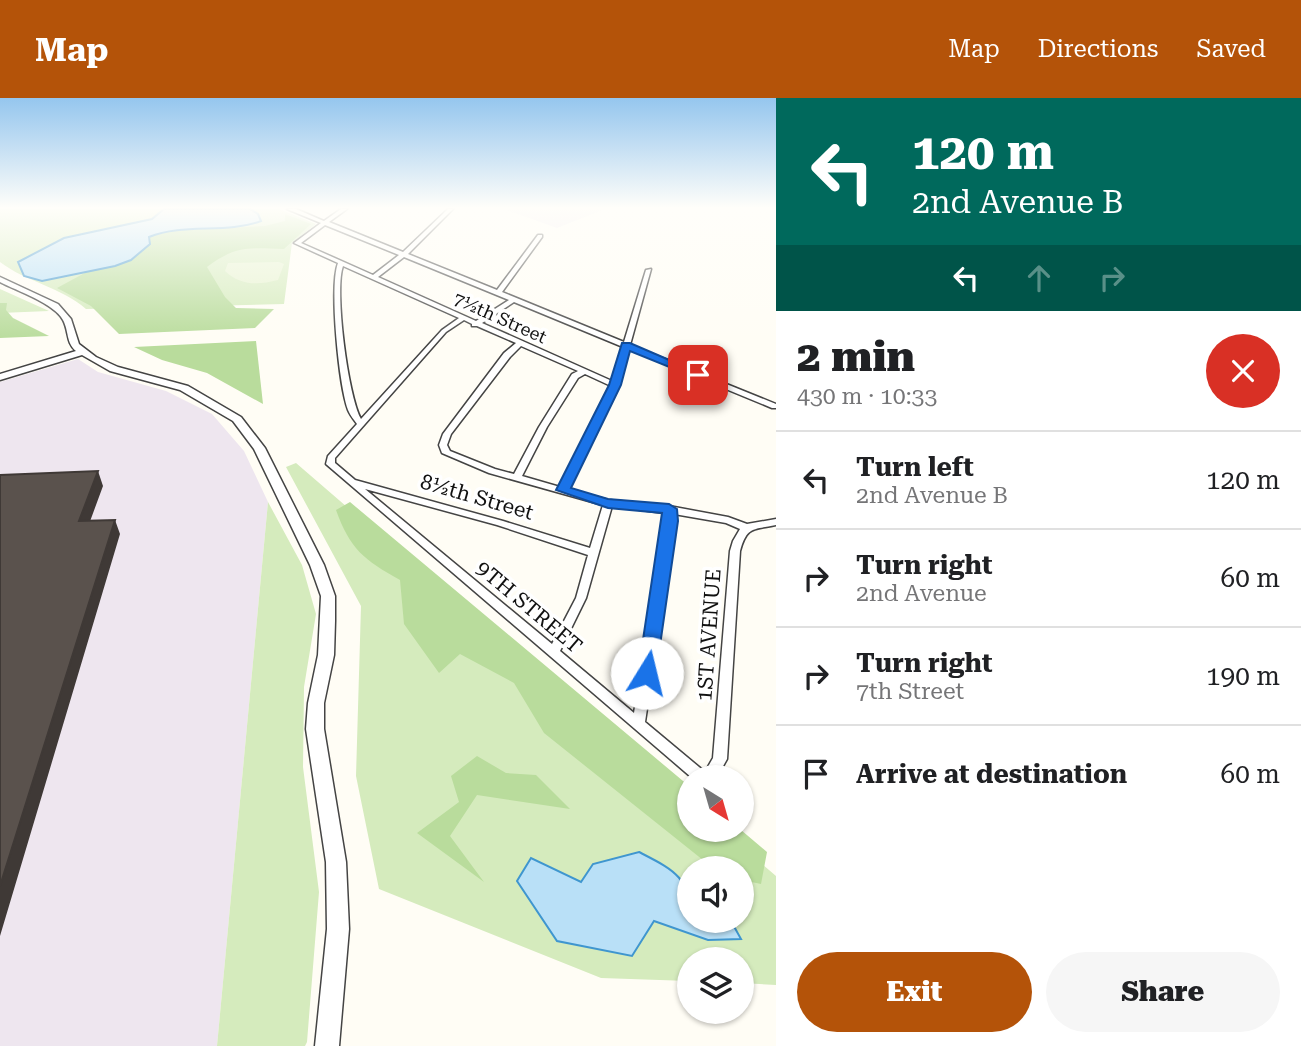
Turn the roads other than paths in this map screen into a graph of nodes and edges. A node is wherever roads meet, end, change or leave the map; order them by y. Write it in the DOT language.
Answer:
graph roads {
  1 [pos="320,253"];
  2 [pos="400,253"];
  3 [pos="527,253"];
  4 [pos="404,255"];
  5 [pos="341,263"];
  6 [pos="649,270"];
  7 [pos="375,276"];
  8 [pos="0,279"];
  9 [pos="498,293"];
  10 [pos="513,300"];
  11 [pos="462,319"];
  12 [pos="474,324"];
  13 [pos="519,344"];
  14 [pos="626,346"];
  15 [pos="79,349"];
  16 [pos="0,368"];
  17 [pos="583,372"];
  18 [pos="0,377"];
  19 [pos="615,385"];
  20 [pos="776,407"];
  21 [pos="360,424"];
  22 [pos="517,478"];
  23 [pos="349,481"];
  24 [pos="563,490"];
  25 [pos="608,503"];
  26 [pos="669,509"];
  27 [pos="776,522"];
  28 [pos="746,527"];
  29 [pos="593,553"];
  30 [pos="554,652"];
  31 [pos="639,723"];
  32 [pos="687,765"];
  33 [pos="717,765"];
  34 [pos="327,1046"];
  1 -- 5 [label="street, 7½th Street"];
  2 -- 4 [label="street"];
  3 -- 9 [label="street"];
  4 -- 7 [label="street"];
  4 -- 9 [label="street"];
  5 -- 7 [label="street, 7½th Street"];
  5 -- 21 [label="street"];
  6 -- 14 [label="street"];
  7 -- 11 [label="street, 7½th Street"];
  8 -- 15 [label="street"];
  9 -- 10 [label="street"];
  10 -- 12 [label="street"];
  10 -- 14 [label="street"];
  11 -- 12 [label="street, 7½th Street"];
  11 -- 21 [label="street"];
  12 -- 13 [label="street, 7½th Street"];
  13 -- 17 [label="street, 7½th Street"];
  13 -- 22 [label="street"];
  14 -- 19 [label="street"];
  14 -- 20 [label="street"];
  15 -- 16 [label="street"];
  15 -- 18 [label="street"];
  15 -- 34 [label="street"];
  17 -- 19 [label="street, 7½th Street"];
  17 -- 22 [label="street"];
  19 -- 24 [label="street"];
  21 -- 23 [label="street, 9TH STREET"];
  22 -- 24 [label="street"];
  23 -- 29 [label="street, 8½th Street"];
  23 -- 30 [label="street, 9TH STREET"];
  24 -- 25 [label="street"];
  25 -- 26 [label="street"];
  25 -- 29 [label="street"];
  26 -- 28 [label="street"];
  26 -- 31 [label="street"];
  27 -- 28 [label="street"];
  28 -- 33 [label="street, 1ST AVENUE"];
  29 -- 30 [label="street"];
  30 -- 31 [label="street, 9TH STREET"];
  31 -- 32 [label="street, 9TH STREET"];
}
